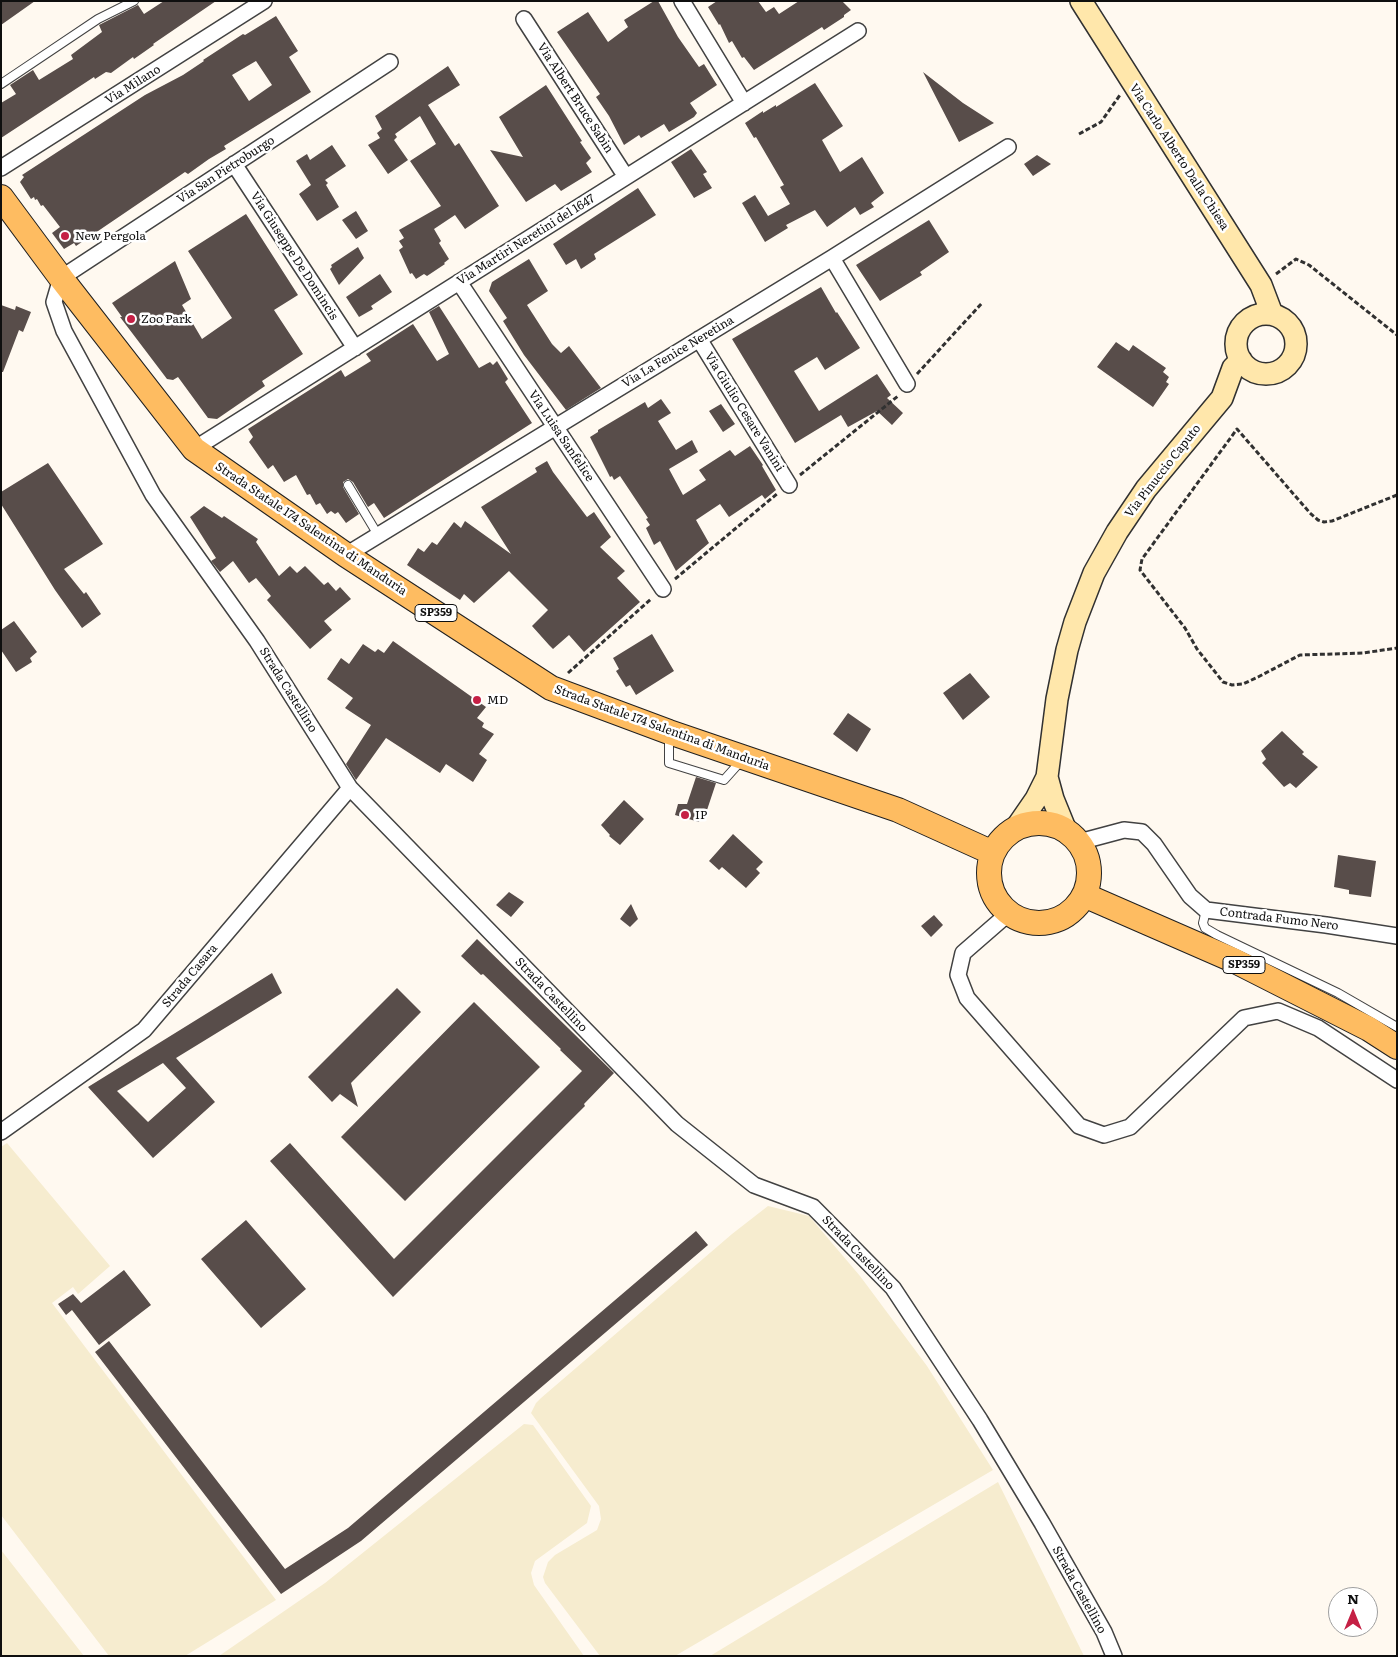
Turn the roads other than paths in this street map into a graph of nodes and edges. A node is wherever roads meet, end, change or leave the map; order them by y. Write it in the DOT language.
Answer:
graph roads {
  1 [pos="134,1"];
  2 [pos="264,1"];
  3 [pos="682,1"];
  4 [pos="1080,1"];
  5 [pos="524,19"];
  6 [pos="858,31"];
  7 [pos="390,62"];
  8 [pos="1,84"];
  9 [pos="744,103"];
  10 [pos="1008,147"];
  11 [pos="234,164"];
  12 [pos="1,168"];
  13 [pos="626,177"];
  14 [pos="1,197"];
  15 [pos="832,258"];
  16 [pos="61,278"];
  17 [pos="459,282"];
  18 [pos="1272,314"];
  19 [pos="699,339"];
  20 [pos="355,348"];
  21 [pos="1249,366"];
  22 [pos="907,384"];
  23 [pos="555,427"];
  24 [pos="194,449"];
  25 [pos="789,484"];
  26 [pos="348,485"];
  27 [pos="378,535"];
  28 [pos="346,554"];
  29 [pos="662,589"];
  30 [pos="1047,778"];
  31 [pos="350,788"];
  32 [pos="1016,828"];
  33 [pos="1073,836"];
  34 [pos="992,853"];
  35 [pos="1084,895"];
  36 [pos="1206,910"];
  37 [pos="1008,913"];
  38 [pos="1397,936"];
  39 [pos="1397,1026"];
  40 [pos="1397,1047"];
  41 [pos="1397,1080"];
  42 [pos="1,1132"];
  43 [pos="1114,1656"];
  1 -- 8 [label="lane"];
  2 -- 12 [label="street, Via Milano"];
  3 -- 9 [label="street"];
  4 -- 18 [label="street, Via Carlo Alberto Dalla Chiesa"];
  5 -- 13 [label="street, Via Albert Bruce Sabin"];
  6 -- 9 [label="street, Via Martiri Neretini del 1647"];
  7 -- 11 [label="street, Via San Pietroburgo"];
  9 -- 13 [label="street, Via Martiri Neretini del 1647"];
  10 -- 15 [label="street, Via La Fenice Neretina"];
  11 -- 16 [label="street, Via San Pietroburgo"];
  11 -- 20 [label="street, Via Giuseppe De Domincis"];
  13 -- 17 [label="street, Via Martiri Neretini del 1647"];
  14 -- 16 [label="main road, Strada Statale 174 Salentina di Manduria / SP359"];
  15 -- 19 [label="street, Via La Fenice Neretina"];
  15 -- 22 [label="street"];
  16 -- 24 [label="main road, Strada Statale 174 Salentina di Manduria / SP359"];
  16 -- 31 [label="street, Strada Castellino"];
  17 -- 20 [label="street, Via Martiri Neretini del 1647"];
  17 -- 23 [label="street, Via Luisa Sanfelice"];
  18 -- 21 [label="street"];
  18 -- 21 [label="street"];
  19 -- 23 [label="street, Via La Fenice Neretina"];
  19 -- 25 [label="street, Via Giulio Cesare Vanini"];
  20 -- 24 [label="street, Via Martiri Neretini del 1647"];
  21 -- 30 [label="street, Via Pinuccio Caputo"];
  23 -- 27 [label="street, Via La Fenice Neretina"];
  23 -- 29 [label="street, Via Luisa Sanfelice"];
  24 -- 28 [label="main road, Strada Statale 174 Salentina di Manduria / SP359"];
  26 -- 27 [label="lane"];
  27 -- 28 [label="street, Via La Fenice Neretina"];
  28 -- 34 [label="main road, Strada Statale 174 Salentina di Manduria / SP359"];
  30 -- 32 [label="street"];
  30 -- 33 [label="street"];
  31 -- 42 [label="street, Strada Casara"];
  31 -- 43 [label="street, Strada Castellino"];
  32 -- 33 [label="main road"];
  32 -- 34 [label="main road"];
  33 -- 35 [label="main road"];
  33 -- 36 [label="street, Contrada Fumo Nero"];
  34 -- 37 [label="main road"];
  35 -- 37 [label="main road"];
  35 -- 40 [label="main road, SP359"];
  36 -- 38 [label="street, Contrada Fumo Nero"];
  36 -- 39 [label="lane"];
  37 -- 41 [label="street"];
}
